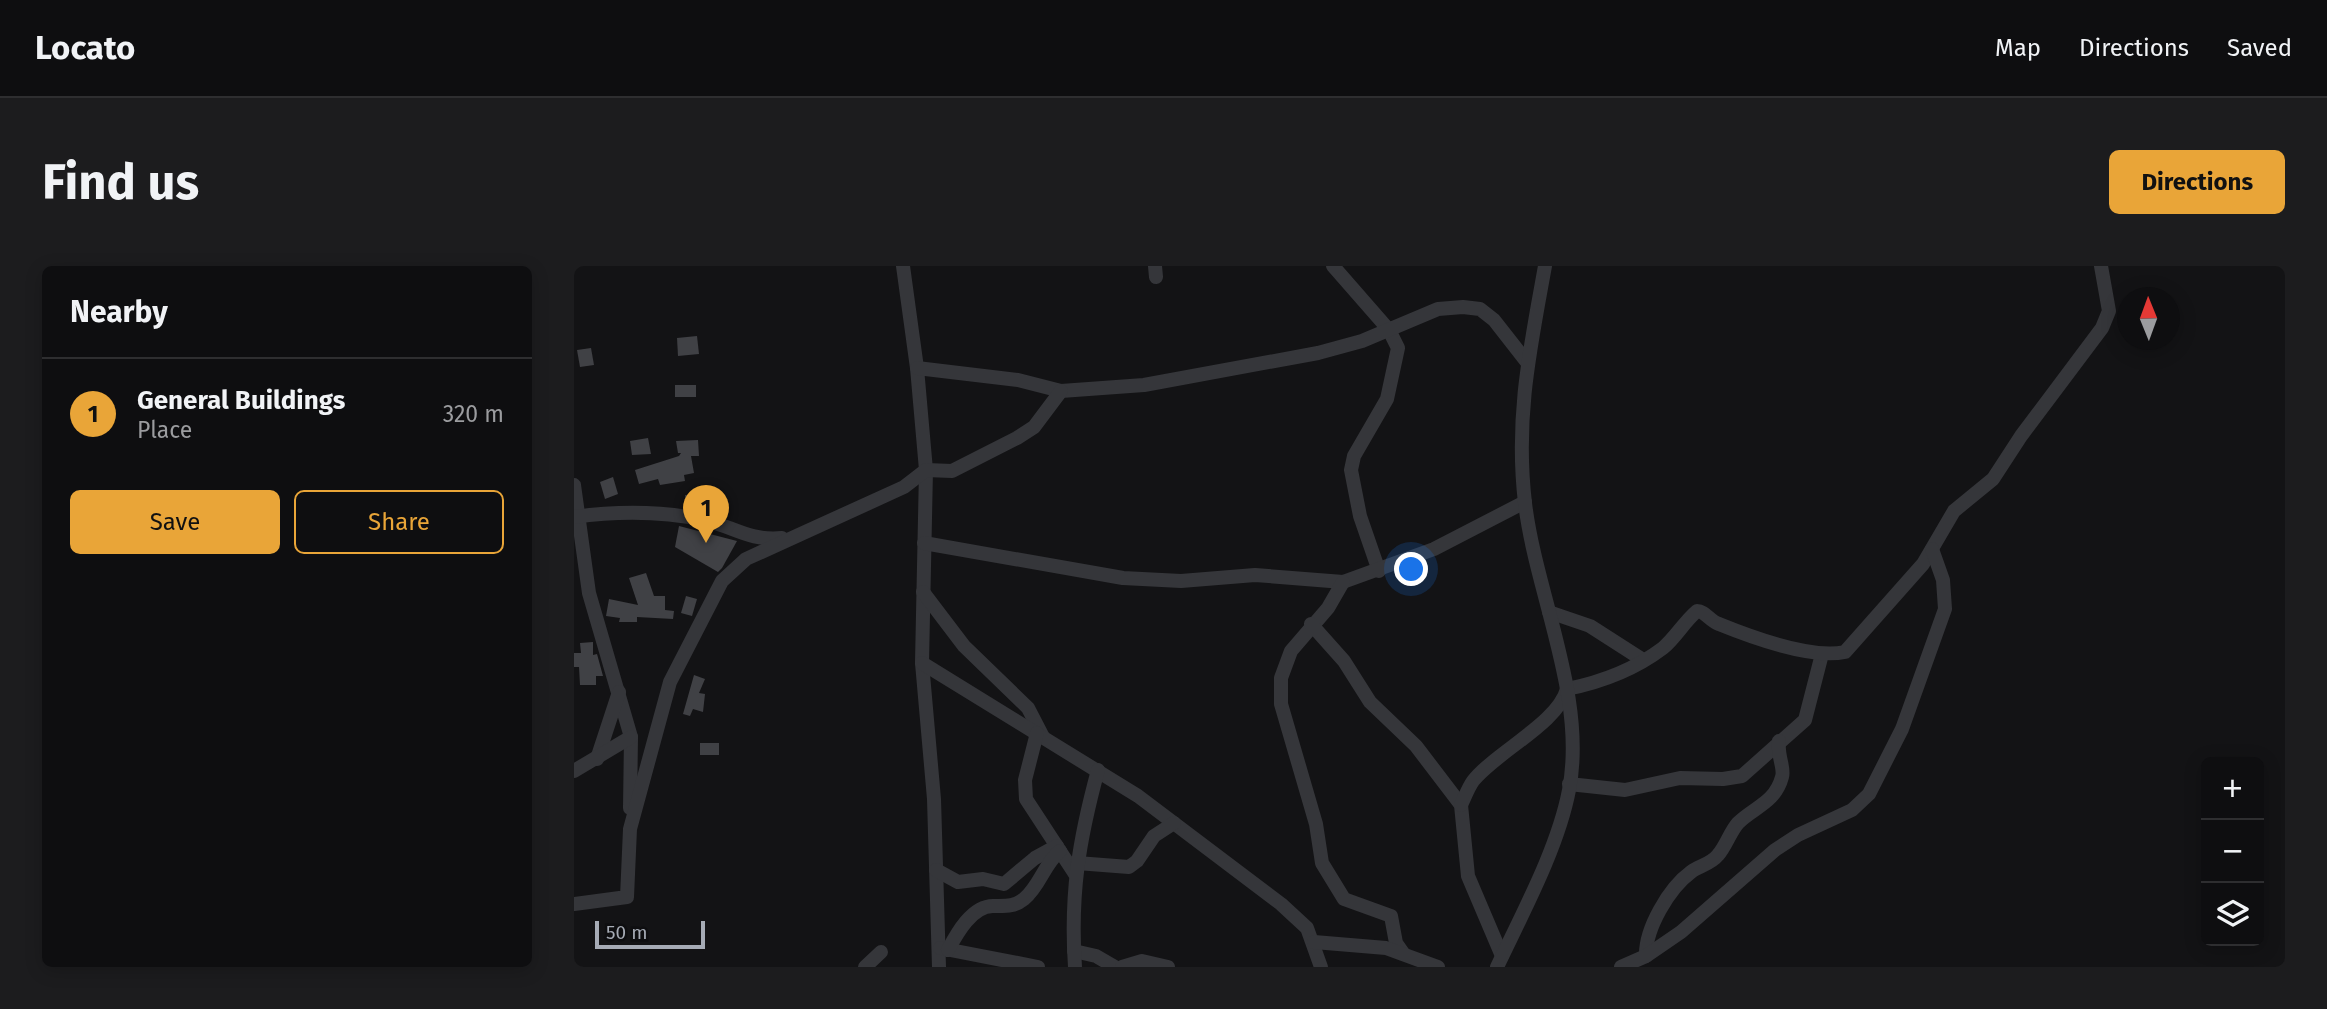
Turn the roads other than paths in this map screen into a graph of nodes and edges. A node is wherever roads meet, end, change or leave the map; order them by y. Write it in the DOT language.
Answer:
graph roads {
  1 [pos="903,266"];
  2 [pos="1333,266"];
  3 [pos="1545,266"];
  4 [pos="2101,266"];
  5 [pos="1389,330"];
  6 [pos="1526,361"];
  7 [pos="917,368"];
  8 [pos="1062,391"];
  9 [pos="926,470"];
  10 [pos="574,485"];
  11 [pos="1525,502"];
  12 [pos="577,517"];
  13 [pos="792,537"];
  14 [pos="924,543"];
  15 [pos="1932,549"];
  16 [pos="1379,571"];
  17 [pos="1343,582"];
  18 [pos="923,592"];
  19 [pos="1549,612"];
  20 [pos="1311,624"];
  21 [pos="1822,654"];
  22 [pos="1643,660"];
  23 [pos="922,663"];
  24 [pos="1567,689"];
  25 [pos="619,692"];
  26 [pos="1040,735"];
  27 [pos="631,737"];
  28 [pos="1779,741"];
  29 [pos="597,759"];
  30 [pos="1098,770"];
  31 [pos="574,771"];
  32 [pos="1569,784"];
  33 [pos="1461,805"];
  34 [pos="1174,823"];
  35 [pos="630,829"];
  36 [pos="1059,849"];
  37 [pos="1076,869"];
  38 [pos="936,870"];
  39 [pos="574,904"];
  40 [pos="1314,942"];
  41 [pos="944,949"];
  42 [pos="1074,951"];
  43 [pos="881,952"];
  44 [pos="1403,953"];
  45 [pos="1647,956"];
  46 [pos="1499,961"];
  47 [pos="865,967"];
  48 [pos="939,967"];
  49 [pos="1038,967"];
  50 [pos="1075,967"];
  51 [pos="1115,967"];
  52 [pos="1122,967"];
  53 [pos="1168,967"];
  54 [pos="1321,967"];
  55 [pos="1438,967"];
  56 [pos="1620,967"];
  1 -- 7 [label="street"];
  2 -- 5 [label="street"];
  3 -- 6 [label="street"];
  4 -- 15 [label="street"];
  5 -- 6 [label="street"];
  5 -- 8 [label="street"];
  5 -- 16 [label="street"];
  6 -- 11 [label="street"];
  7 -- 8 [label="street"];
  7 -- 9 [label="street"];
  8 -- 9 [label="street"];
  9 -- 13 [label="street"];
  9 -- 14 [label="street"];
  10 -- 12 [label="street"];
  11 -- 16 [label="street"];
  11 -- 19 [label="street"];
  12 -- 13 [label="street"];
  12 -- 25 [label="street"];
  13 -- 35 [label="street"];
  14 -- 17 [label="street"];
  14 -- 18 [label="street"];
  15 -- 21 [label="street"];
  15 -- 45 [label="street"];
  16 -- 17 [label="street"];
  17 -- 20 [label="street"];
  18 -- 23 [label="street"];
  18 -- 26 [label="street"];
  19 -- 22 [label="street"];
  19 -- 24 [label="street"];
  20 -- 33 [label="street"];
  20 -- 44 [label="street"];
  21 -- 22 [label="street"];
  21 -- 28 [label="street"];
  22 -- 24 [label="street"];
  23 -- 26 [label="street"];
  23 -- 38 [label="street"];
  24 -- 32 [label="street"];
  24 -- 33 [label="street"];
  25 -- 27 [label="street"];
  25 -- 29 [label="street"];
  26 -- 30 [label="street"];
  26 -- 36 [label="street"];
  27 -- 29 [label="street"];
  27 -- 35 [label="street"];
  28 -- 32 [label="street"];
  28 -- 45 [label="street"];
  29 -- 31 [label="street"];
  30 -- 34 [label="street"];
  30 -- 37 [label="street"];
  32 -- 46 [label="street"];
  33 -- 46 [label="street"];
  34 -- 37 [label="street"];
  34 -- 40 [label="street"];
  35 -- 39 [label="street"];
  36 -- 37 [label="street"];
  36 -- 38 [label="street"];
  36 -- 41 [label="street"];
  37 -- 42 [label="street"];
  38 -- 41 [label="street"];
  40 -- 44 [label="street"];
  40 -- 54 [label="street"];
  41 -- 48 [label="street"];
  41 -- 49 [label="street"];
  42 -- 50 [label="street"];
  42 -- 51 [label="street"];
  43 -- 47 [label="street"];
  44 -- 55 [label="street"];
  45 -- 56 [label="street"];
  52 -- 53 [label="street"];
}
